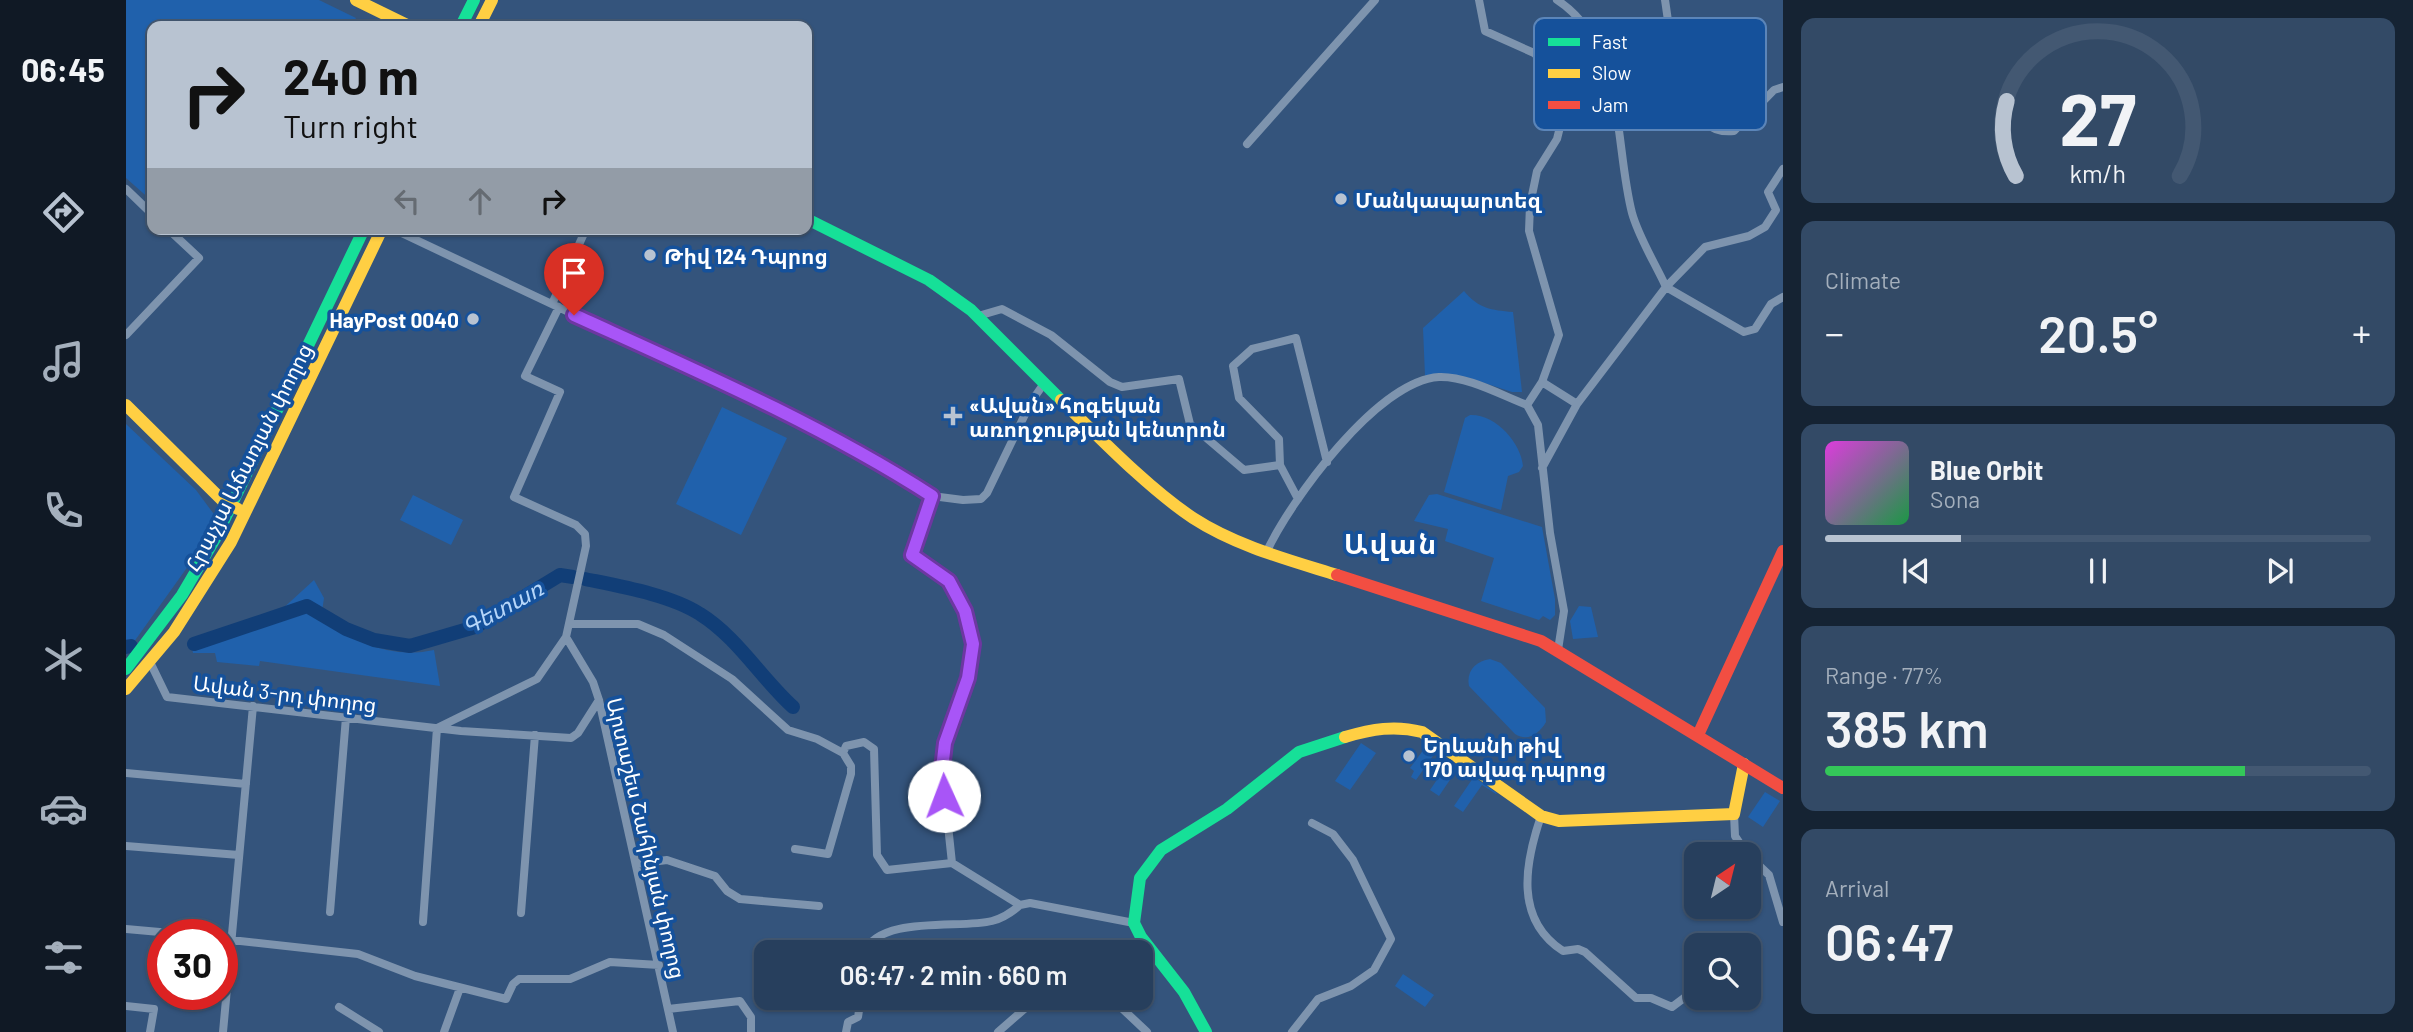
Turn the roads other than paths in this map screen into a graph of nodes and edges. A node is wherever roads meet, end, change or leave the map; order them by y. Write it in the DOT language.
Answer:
graph roads {
  1 [pos="356,0"];
  2 [pos="474,0"];
  3 [pos="492,0"];
  4 [pos="1375,0"];
  5 [pos="1479,0"];
  6 [pos="1557,0"];
  7 [pos="1665,0"];
  8 [pos="1576,18"];
  9 [pos="1668,18"];
  10 [pos="399,21"];
  11 [pos="464,21"];
  12 [pos="482,21"];
  13 [pos="1534,53"];
  14 [pos="1783,87"];
  15 [pos="1766,98"];
  16 [pos="1560,130"];
  17 [pos="1620,130"];
  18 [pos="1247,144"];
  19 [pos="1783,169"];
  20 [pos="126,190"];
  21 [pos="147,209"];
  22 [pos="812,222"];
  23 [pos="174,235"];
  24 [pos="361,235"];
  25 [pos="379,235"];
  26 [pos="406,235"];
  27 [pos="584,235"];
  28 [pos="1666,287"];
  29 [pos="1783,297"];
  30 [pos="555,306"];
  31 [pos="978,316"];
  32 [pos="126,335"];
  33 [pos="1045,382"];
  34 [pos="1542,382"];
  35 [pos="1577,404"];
  36 [pos="126,405"];
  37 [pos="1527,405"];
  38 [pos="1326,462"];
  39 [pos="1280,465"];
  40 [pos="1542,468"];
  41 [pos="932,496"];
  42 [pos="1298,499"];
  43 [pos="232,506"];
  44 [pos="246,513"];
  45 [pos="1783,551"];
  46 [pos="1266,553"];
  47 [pos="570,624"];
  48 [pos="566,637"];
  49 [pos="1558,650"];
  50 [pos="150,663"];
  51 [pos="126,668"];
  52 [pos="126,689"];
  53 [pos="599,700"];
  54 [pos="253,706"];
  55 [pos="346,717"];
  56 [pos="437,728"];
  57 [pos="535,735"];
  58 [pos="1698,735"];
  59 [pos="843,753"];
  60 [pos="1744,764"];
  61 [pos="126,773"];
  62 [pos="246,784"];
  63 [pos="1783,788"];
  64 [pos="1734,814"];
  65 [pos="1541,816"];
  66 [pos="1312,823"];
  67 [pos="1739,842"];
  68 [pos="126,846"];
  69 [pos="795,849"];
  70 [pos="239,855"];
  71 [pos="952,863"];
  72 [pos="636,864"];
  73 [pos="1761,867"];
  74 [pos="1020,905"];
  75 [pos="819,906"];
  76 [pos="330,912"];
  77 [pos="521,913"];
  78 [pos="230,919"];
  79 [pos="423,922"];
  80 [pos="1783,922"];
  81 [pos="1134,923"];
  82 [pos="126,929"];
  83 [pos="147,931"];
  84 [pos="238,940"];
  85 [pos="875,940"];
  86 [pos="659,965"];
  87 [pos="460,988"];
  88 [pos="1684,999"];
  89 [pos="126,1006"];
  90 [pos="339,1007"];
  91 [pos="668,1009"];
  92 [pos="224,1010"];
  93 [pos="860,1010"];
  94 [pos="1023,1010"];
  95 [pos="1124,1010"];
  96 [pos="150,1032"];
  97 [pos="223,1032"];
  98 [pos="379,1032"];
  99 [pos="444,1032"];
  100 [pos="673,1032"];
  101 [pos="751,1032"];
  102 [pos="846,1032"];
  103 [pos="998,1032"];
  104 [pos="1147,1032"];
  105 [pos="1203,1032"];
  106 [pos="1292,1032"];
  1 -- 10 [label="main road"];
  2 -- 11 [label="main road"];
  3 -- 12 [label="main road"];
  4 -- 18 [label="street"];
  5 -- 13 [label="street"];
  6 -- 8 [label="street"];
  7 -- 9 [label="street"];
  14 -- 15 [label="street"];
  16 -- 34 [label="street"];
  17 -- 28 [label="street"];
  19 -- 28 [label="street"];
  20 -- 21 [label="street"];
  22 -- 31 [label="main road"];
  23 -- 32 [label="street"];
  24 -- 43 [label="main road, Հրաչյա Աճառյան փողոց"];
  25 -- 44 [label="main road, Հրաչյա Աճառյան փողոց"];
  26 -- 30 [label="street"];
  27 -- 30 [label="street"];
  28 -- 29 [label="street"];
  28 -- 35 [label="street"];
  30 -- 41 [label="street"];
  30 -- 47 [label="street"];
  31 -- 33 [label="main road"];
  31 -- 39 [label="street"];
  33 -- 41 [label="street"];
  33 -- 46 [label="main road"];
  34 -- 35 [label="street"];
  34 -- 37 [label="street"];
  35 -- 40 [label="street"];
  36 -- 43 [label="main road"];
  37 -- 38 [label="street"];
  37 -- 40 [label="street"];
  38 -- 39 [label="street"];
  38 -- 42 [label="street"];
  39 -- 42 [label="street"];
  40 -- 49 [label="street"];
  41 -- 71 [label="street"];
  42 -- 46 [label="street"];
  43 -- 44 [label="main road"];
  43 -- 51 [label="main road, Հրաչյա Աճառյան փողոց"];
  44 -- 50 [label="main road, Հրաչյա Աճառյան փողոց"];
  45 -- 58 [label="main road"];
  46 -- 49 [label="main road"];
  47 -- 48 [label="street"];
  47 -- 59 [label="street"];
  48 -- 53 [label="street, Արտաշես Շահինյան փողոց"];
  48 -- 56 [label="street"];
  49 -- 58 [label="main road"];
  50 -- 52 [label="main road, Հրաչյա Աճառյան փողոց"];
  50 -- 54 [label="street, Ավան 3-րդ փողոց"];
  53 -- 57 [label="street, Ավան 3-րդ փողոց"];
  53 -- 72 [label="street, Արտաշես Շահինյան փողոց"];
  54 -- 55 [label="street, Ավան 3-րդ փողոց"];
  54 -- 62 [label="street"];
  55 -- 56 [label="street, Ավան 3-րդ փողոց"];
  55 -- 76 [label="street"];
  56 -- 57 [label="street, Ավան 3-րդ փողոց"];
  56 -- 79 [label="street"];
  57 -- 77 [label="street"];
  58 -- 60 [label="main road"];
  59 -- 69 [label="street"];
  59 -- 71 [label="street"];
  60 -- 63 [label="main road"];
  60 -- 64 [label="main road"];
  61 -- 62 [label="street"];
  62 -- 70 [label="street"];
  64 -- 65 [label="main road"];
  64 -- 67 [label="street"];
  65 -- 81 [label="main road"];
  65 -- 88 [label="street"];
  66 -- 106 [label="street"];
  68 -- 70 [label="street"];
  70 -- 78 [label="street"];
  71 -- 74 [label="street"];
  72 -- 75 [label="street"];
  72 -- 86 [label="street, Արտաշես Շահինյան փողոց"];
  73 -- 80 [label="street"];
  74 -- 81 [label="street"];
  74 -- 85 [label="street"];
  81 -- 105 [label="main road"];
  82 -- 83 [label="street"];
  84 -- 87 [label="street"];
  86 -- 87 [label="street"];
  86 -- 91 [label="street, Արտաշես Շահինյան փողոց"];
  87 -- 99 [label="street"];
  89 -- 96 [label="street"];
  90 -- 98 [label="street"];
  91 -- 100 [label="street, Արտաշես Շահինյան փողոց"];
  91 -- 101 [label="street"];
  92 -- 97 [label="street"];
  93 -- 102 [label="street"];
  94 -- 103 [label="street"];
  95 -- 104 [label="street"];
}
